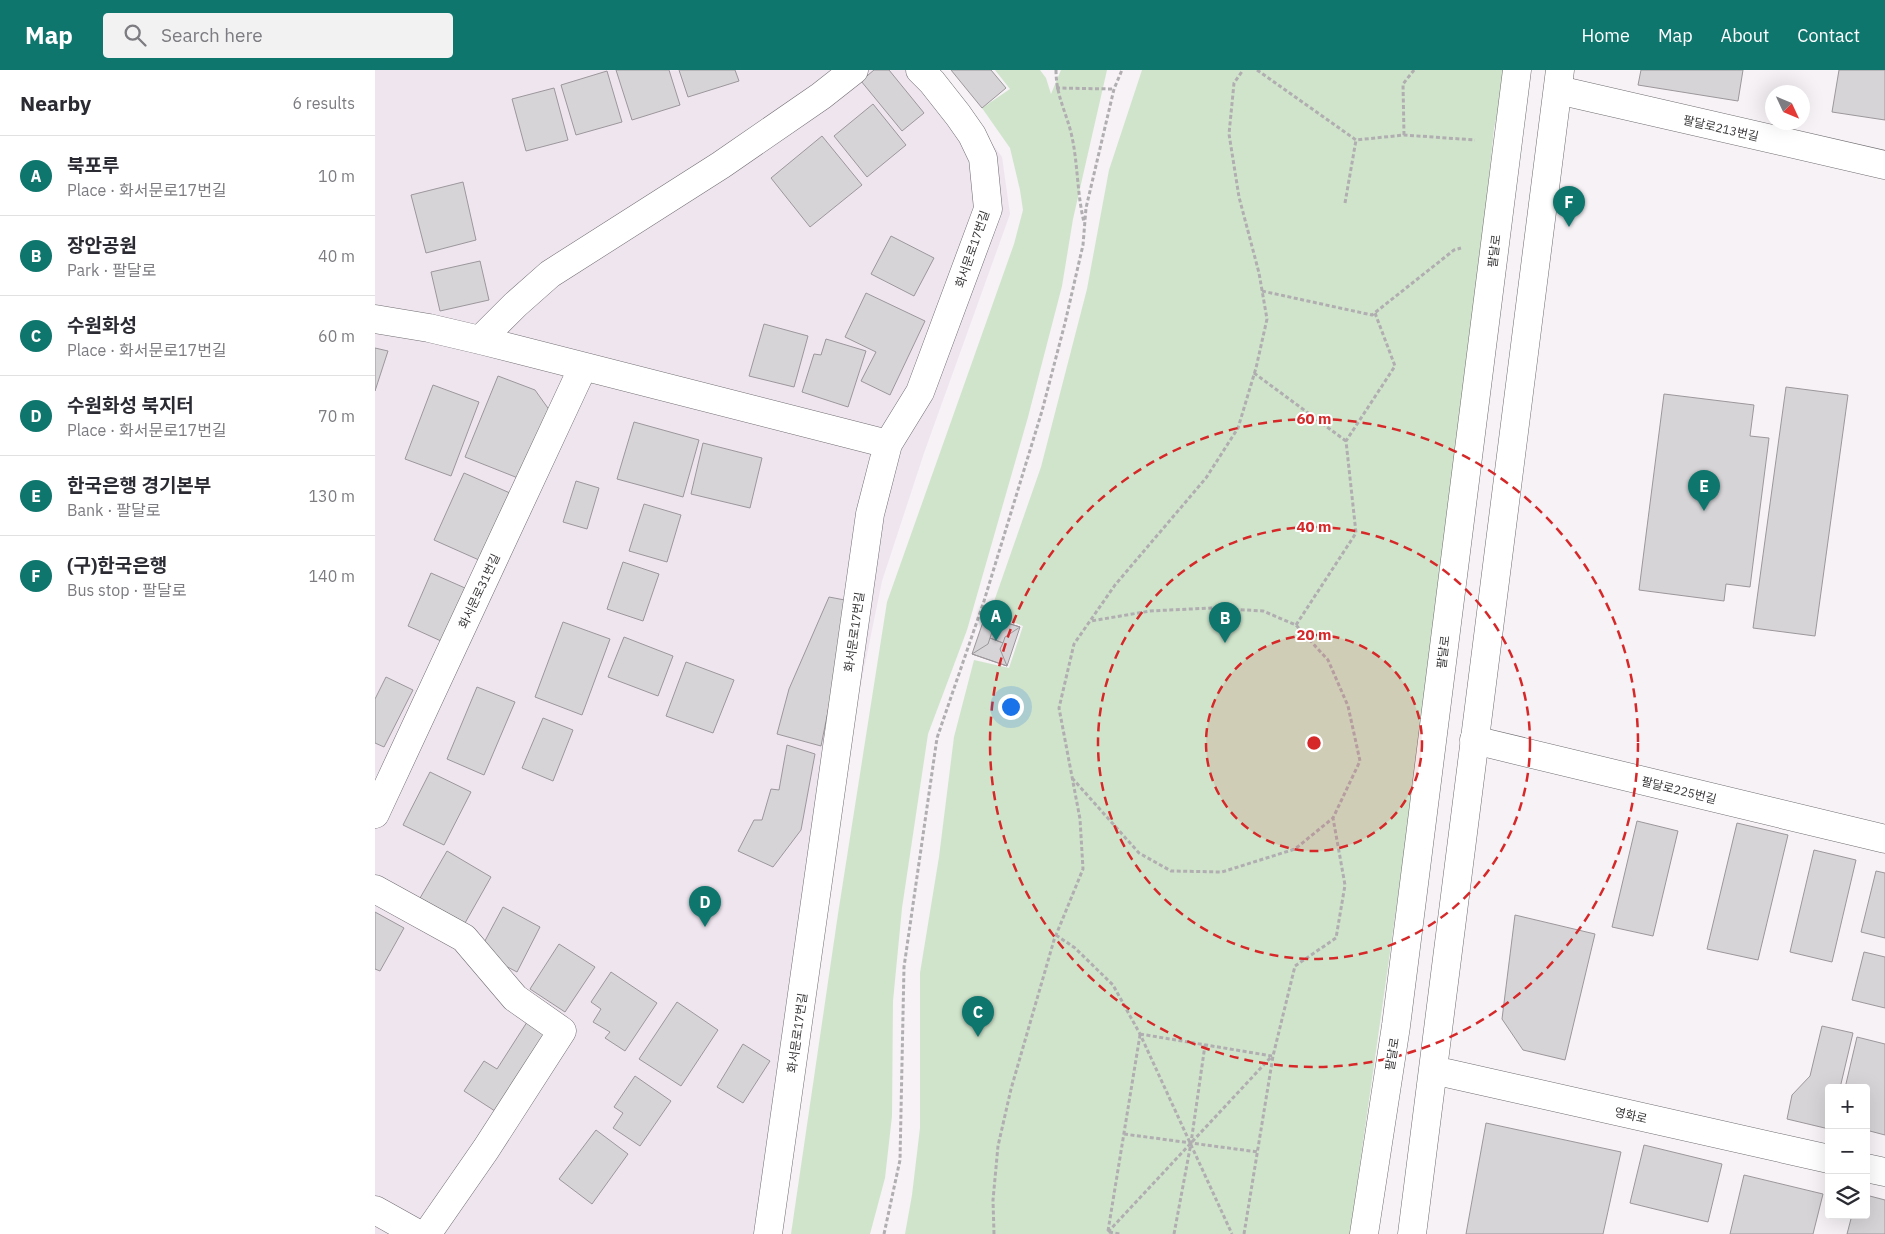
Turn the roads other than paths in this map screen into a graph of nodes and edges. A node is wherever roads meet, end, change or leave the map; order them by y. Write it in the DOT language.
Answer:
graph roads {
  1 [pos="855,70"];
  2 [pos="920,70"];
  3 [pos="1517,70"];
  4 [pos="1559,80"];
  5 [pos="1885,165"];
  6 [pos="375,319"];
  7 [pos="480,340"];
  8 [pos="583,367"];
  9 [pos="888,444"];
  10 [pos="1474,740"];
  11 [pos="375,814"];
  12 [pos="1885,839"];
  13 [pos="375,889"];
  14 [pos="1433,1070"];
  15 [pos="1825,1159"];
  16 [pos="1870,1169"];
  17 [pos="1885,1172"];
  18 [pos="375,1210"];
  19 [pos="418,1234"];
  20 [pos="427,1234"];
  21 [pos="768,1234"];
  22 [pos="1364,1234"];
  23 [pos="1412,1234"];
  1 -- 7 [label="street"];
  2 -- 9 [label="street, 화서문로17번길"];
  3 -- 22 [label="street, 팔달로"];
  4 -- 5 [label="street, 팔달로213번길"];
  4 -- 10 [label="street"];
  6 -- 7 [label="street"];
  7 -- 8 [label="street"];
  8 -- 9 [label="street"];
  8 -- 11 [label="street, 화서문로31번길"];
  9 -- 21 [label="street, 화서문로17번길"];
  10 -- 12 [label="street, 팔달로225번길"];
  10 -- 14 [label="street"];
  13 -- 20 [label="street"];
  14 -- 15 [label="street, 영화로"];
  14 -- 23 [label="street"];
  16 -- 17 [label="street"];
  18 -- 19 [label="street"];
}
